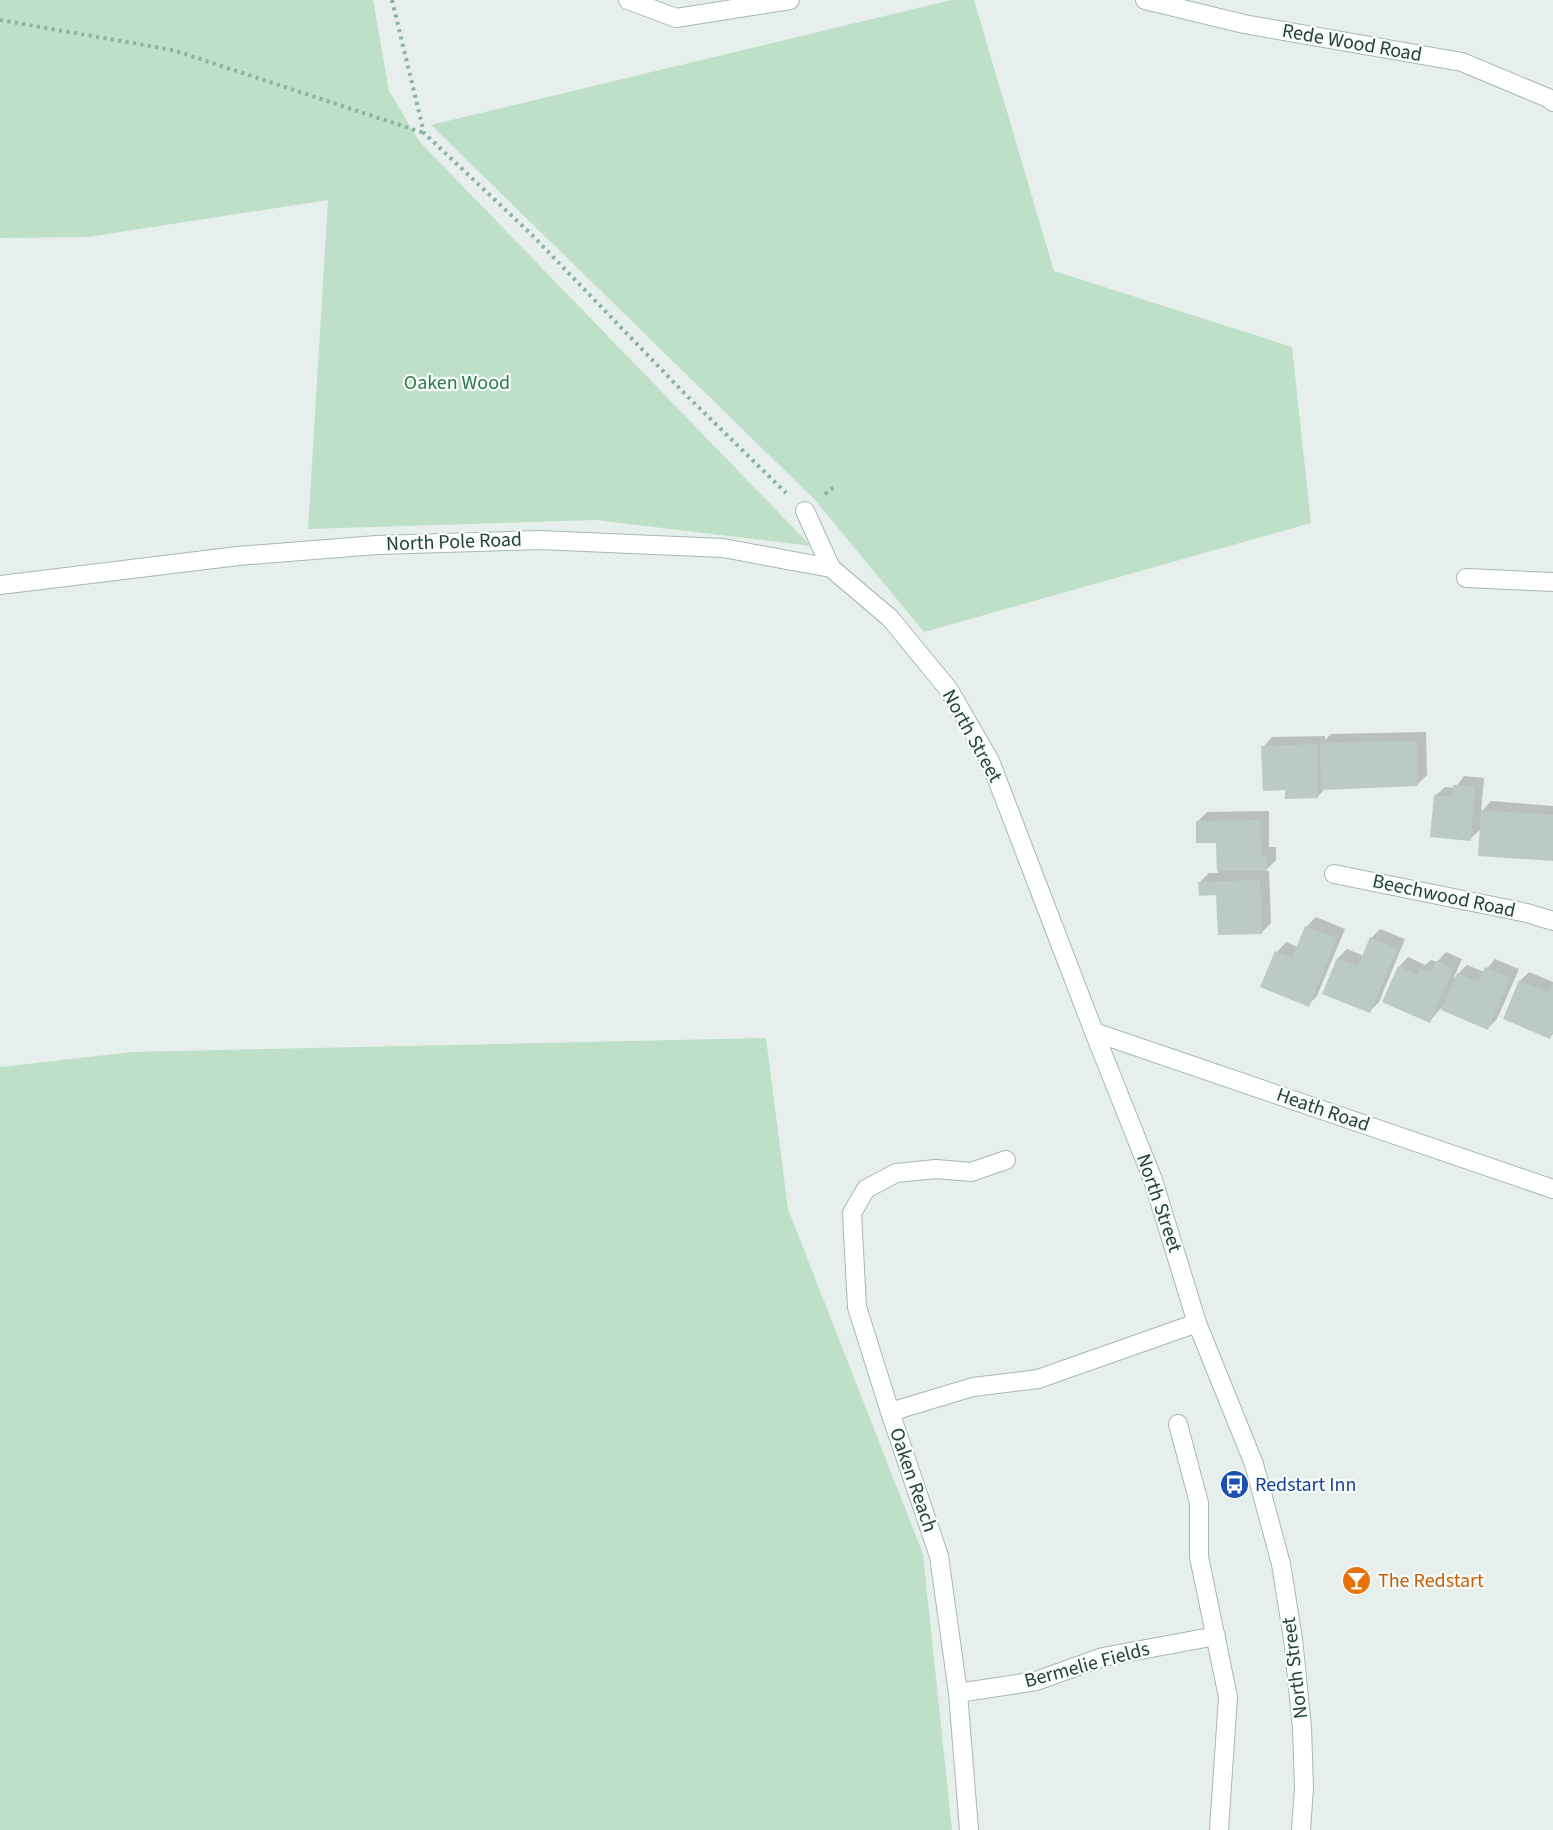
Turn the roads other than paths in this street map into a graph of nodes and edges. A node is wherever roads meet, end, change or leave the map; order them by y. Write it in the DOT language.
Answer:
graph roads {
  1 [pos="628,0"];
  2 [pos="790,0"];
  3 [pos="1145,0"];
  4 [pos="1553,102"];
  5 [pos="805,511"];
  6 [pos="831,568"];
  7 [pos="1466,578"];
  8 [pos="1553,582"];
  9 [pos="0,585"];
  10 [pos="890,618"];
  11 [pos="1334,874"];
  12 [pos="1553,921"];
  13 [pos="1094,1032"];
  14 [pos="1006,1160"];
  15 [pos="1553,1189"];
  16 [pos="1197,1323"];
  17 [pos="890,1412"];
  18 [pos="1178,1425"];
  19 [pos="1216,1636"];
  20 [pos="958,1693"];
  21 [pos="969,1830"];
  22 [pos="1219,1830"];
  23 [pos="1301,1830"];
  1 -- 2 [label="street"];
  3 -- 4 [label="street, Rede Wood Road"];
  5 -- 6 [label="street"];
  6 -- 9 [label="street, North Pole Road"];
  6 -- 10 [label="street, North Pole Road"];
  7 -- 8 [label="street"];
  10 -- 13 [label="street, North Street"];
  11 -- 12 [label="street, Beechwood Road"];
  13 -- 15 [label="street, Heath Road"];
  13 -- 16 [label="street, North Street"];
  14 -- 17 [label="street"];
  16 -- 17 [label="street, Oaken Reach"];
  16 -- 23 [label="street, North Street"];
  17 -- 20 [label="street, Oaken Reach"];
  18 -- 19 [label="street"];
  19 -- 20 [label="street, Bermelie Fields"];
  19 -- 22 [label="street"];
  20 -- 21 [label="street, Oaken Reach"];
}
